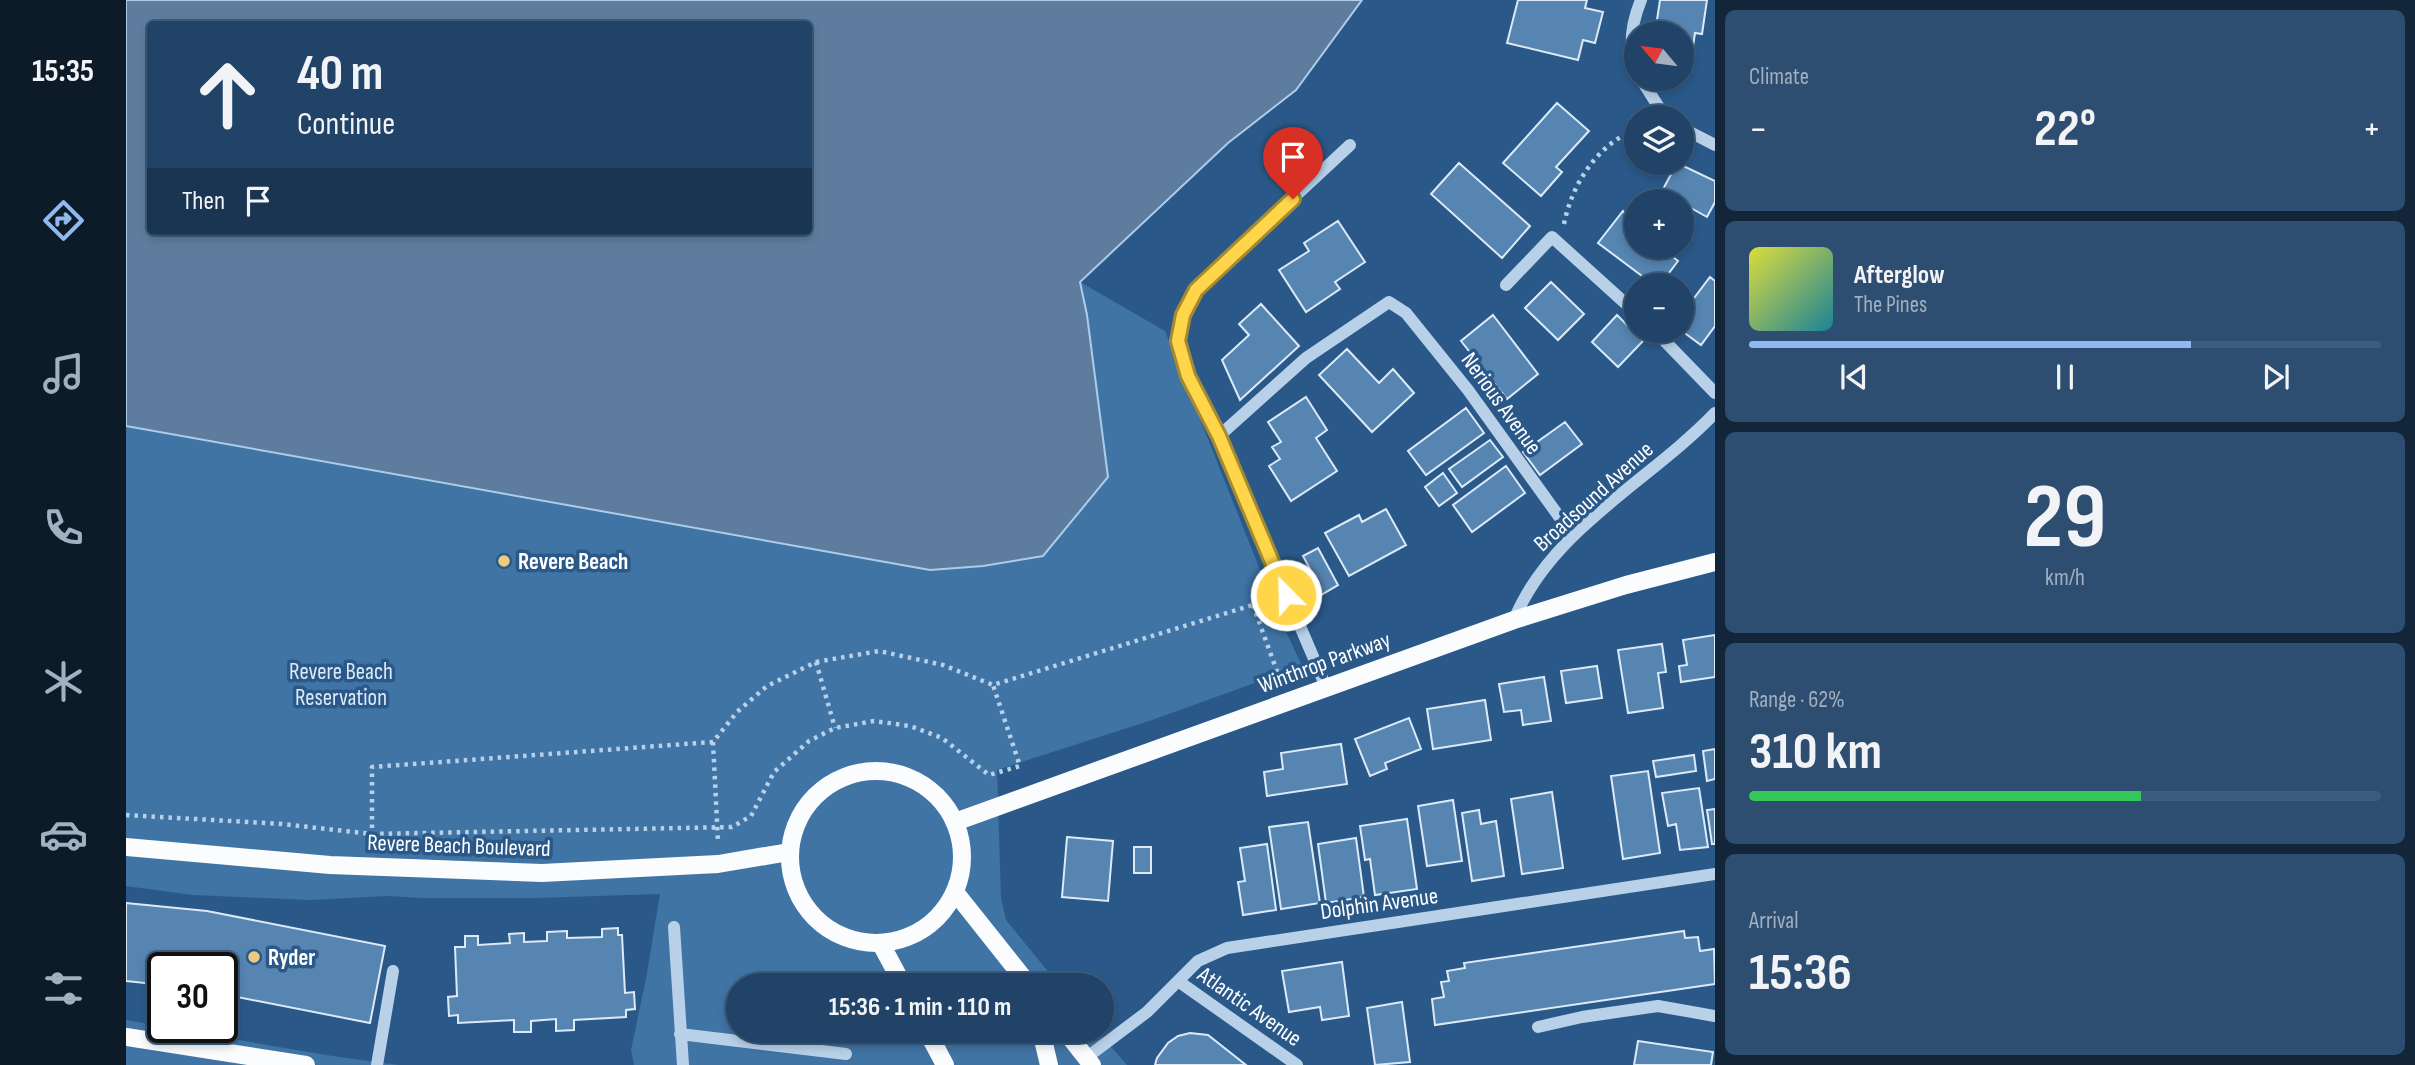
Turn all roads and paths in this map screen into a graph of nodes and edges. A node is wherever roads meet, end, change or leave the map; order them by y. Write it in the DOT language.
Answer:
graph roads {
  1 [pos="1641,0"];
  2 [pos="1635,21"];
  3 [pos="1694,134"];
  4 [pos="1624,136"];
  5 [pos="1350,145"];
  6 [pos="1715,145"];
  7 [pos="1557,242"];
  8 [pos="1506,285"];
  9 [pos="1624,302"];
  10 [pos="1667,343"];
  11 [pos="1715,393"];
  12 [pos="1715,413"];
  13 [pos="1219,436"];
  14 [pos="1573,536"];
  15 [pos="1715,562"];
  16 [pos="1286,595"];
  17 [pos="1253,605"];
  18 [pos="1514,620"];
  19 [pos="816,662"];
  20 [pos="1279,677"];
  21 [pos="993,685"];
  22 [pos="1326,687"];
  23 [pos="835,728"];
  24 [pos="713,742"];
  25 [pos="126,815"];
  26 [pos="955,822"];
  27 [pos="717,827"];
  28 [pos="372,834"];
  29 [pos="718,845"];
  30 [pos="126,847"];
  31 [pos="789,852"];
  32 [pos="372,867"];
  33 [pos="1715,874"];
  34 [pos="955,892"];
  35 [pos="674,927"];
  36 [pos="881,944"];
  37 [pos="393,971"];
  38 [pos="897,973"];
  39 [pos="1018,973"];
  40 [pos="1178,981"];
  41 [pos="1715,1016"];
  42 [pos="1538,1027"];
  43 [pos="680,1034"];
  44 [pos="126,1037"];
  45 [pos="933,1043"];
  46 [pos="1044,1043"];
  47 [pos="1075,1043"];
  48 [pos="846,1054"];
  49 [pos="1089,1061"];
  50 [pos="306,1065"];
  51 [pos="377,1065"];
  52 [pos="682,1065"];
  53 [pos="945,1065"];
  54 [pos="1049,1065"];
  55 [pos="1297,1065"];
  1 -- 2 [label="street"];
  3 -- 6 [label="street"];
  4 -- 7 [label="path"];
  5 -- 13 [label="street"];
  7 -- 8 [label="street"];
  7 -- 9 [label="street"];
  10 -- 11 [label="street"];
  12 -- 14 [label="street, Broadsound Avenue"];
  13 -- 14 [label="street, Nerious Avenue"];
  13 -- 16 [label="street"];
  14 -- 18 [label="street, Broadsound Avenue"];
  15 -- 18 [label="main road, Winthrop Parkway"];
  16 -- 17 [label="path"];
  16 -- 22 [label="street"];
  17 -- 20 [label="path"];
  17 -- 21 [label="path"];
  18 -- 22 [label="main road, Winthrop Parkway"];
  19 -- 21 [label="path"];
  19 -- 23 [label="path"];
  19 -- 24 [label="path"];
  21 -- 23 [label="path"];
  22 -- 26 [label="main road, Winthrop Parkway"];
  23 -- 27 [label="path"];
  24 -- 27 [label="path"];
  24 -- 28 [label="path"];
  25 -- 28 [label="path"];
  26 -- 31 [label="main road"];
  26 -- 34 [label="main road"];
  27 -- 28 [label="path"];
  27 -- 29 [label="path"];
  28 -- 32 [label="path"];
  30 -- 32 [label="main road, Revere Beach Boulevard"];
  31 -- 32 [label="main road, Revere Beach Boulevard"];
  31 -- 36 [label="main road"];
  33 -- 40 [label="street, Dolphin Avenue"];
  34 -- 36 [label="main road"];
  34 -- 39 [label="main road"];
  35 -- 43 [label="street"];
  36 -- 38 [label="main road"];
  37 -- 51 [label="street"];
  40 -- 49 [label="street, Dolphin Avenue"];
  40 -- 55 [label="street, Atlantic Avenue"];
  41 -- 42 [label="street"];
  43 -- 48 [label="street"];
  43 -- 52 [label="street"];
  44 -- 50 [label="main road"];
  45 -- 53 [label="main road"];
  46 -- 54 [label="main road"];
  47 -- 49 [label="main road"];
}
